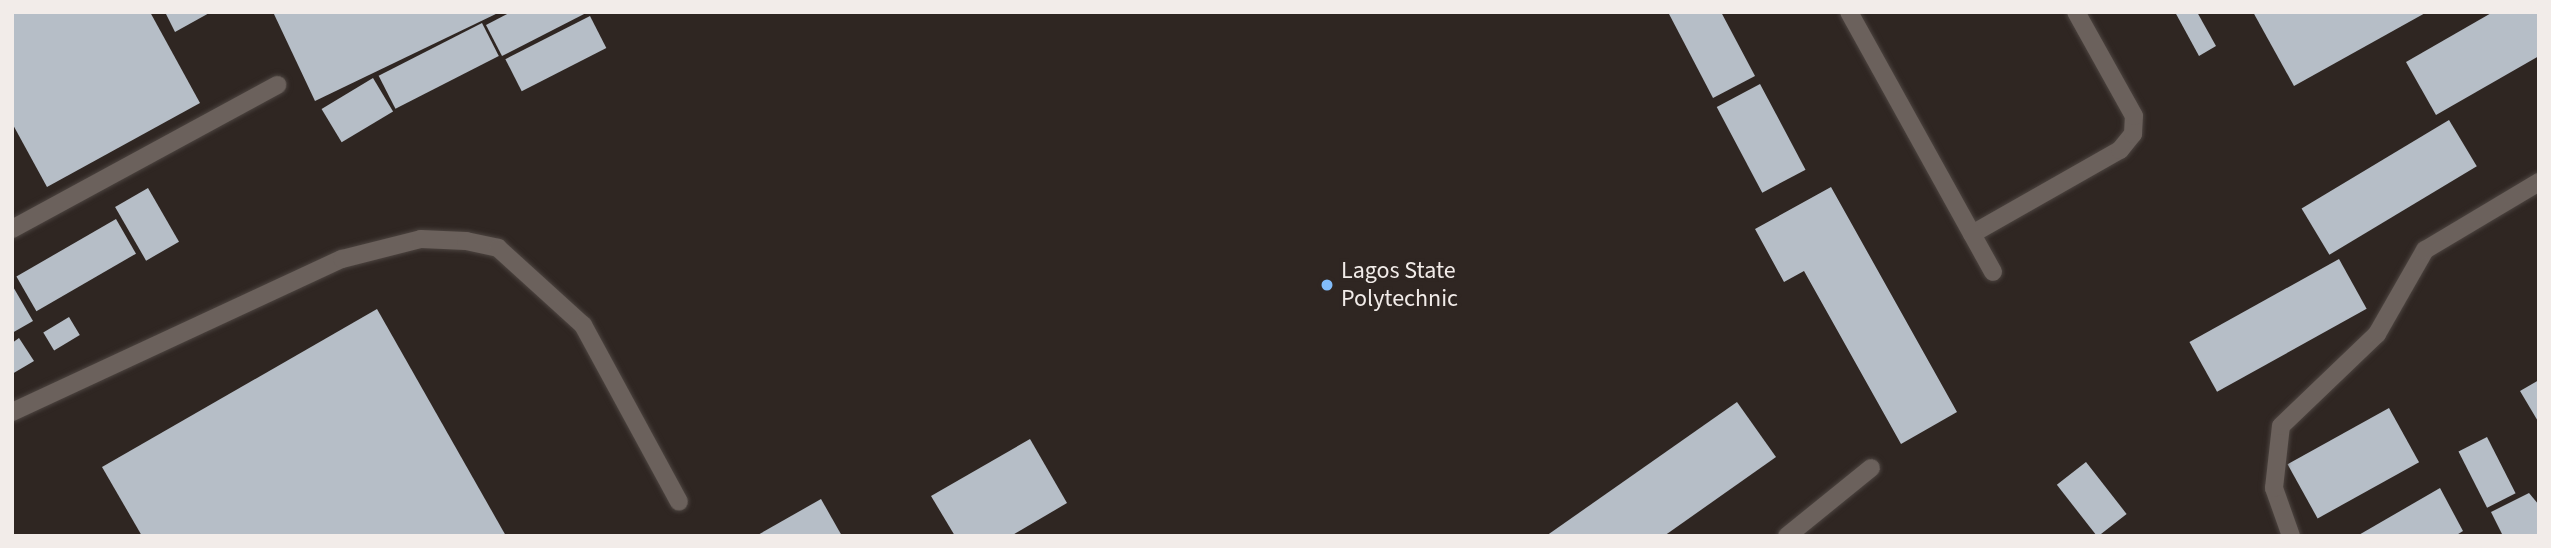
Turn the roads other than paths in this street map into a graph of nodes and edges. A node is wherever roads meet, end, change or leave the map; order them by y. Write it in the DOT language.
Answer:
graph roads {
  1 [pos="1849,12"];
  2 [pos="2076,12"];
  3 [pos="277,85"];
  4 [pos="2539,182"];
  5 [pos="12,229"];
  6 [pos="1972,234"];
  7 [pos="1993,272"];
  8 [pos="12,412"];
  9 [pos="1871,468"];
  10 [pos="679,502"];
  11 [pos="1787,536"];
  12 [pos="2291,536"];
  1 -- 6 [label="street"];
  2 -- 6 [label="street"];
  3 -- 5 [label="street"];
  4 -- 12 [label="street"];
  6 -- 7 [label="street"];
  8 -- 10 [label="street"];
  9 -- 11 [label="street"];
}
